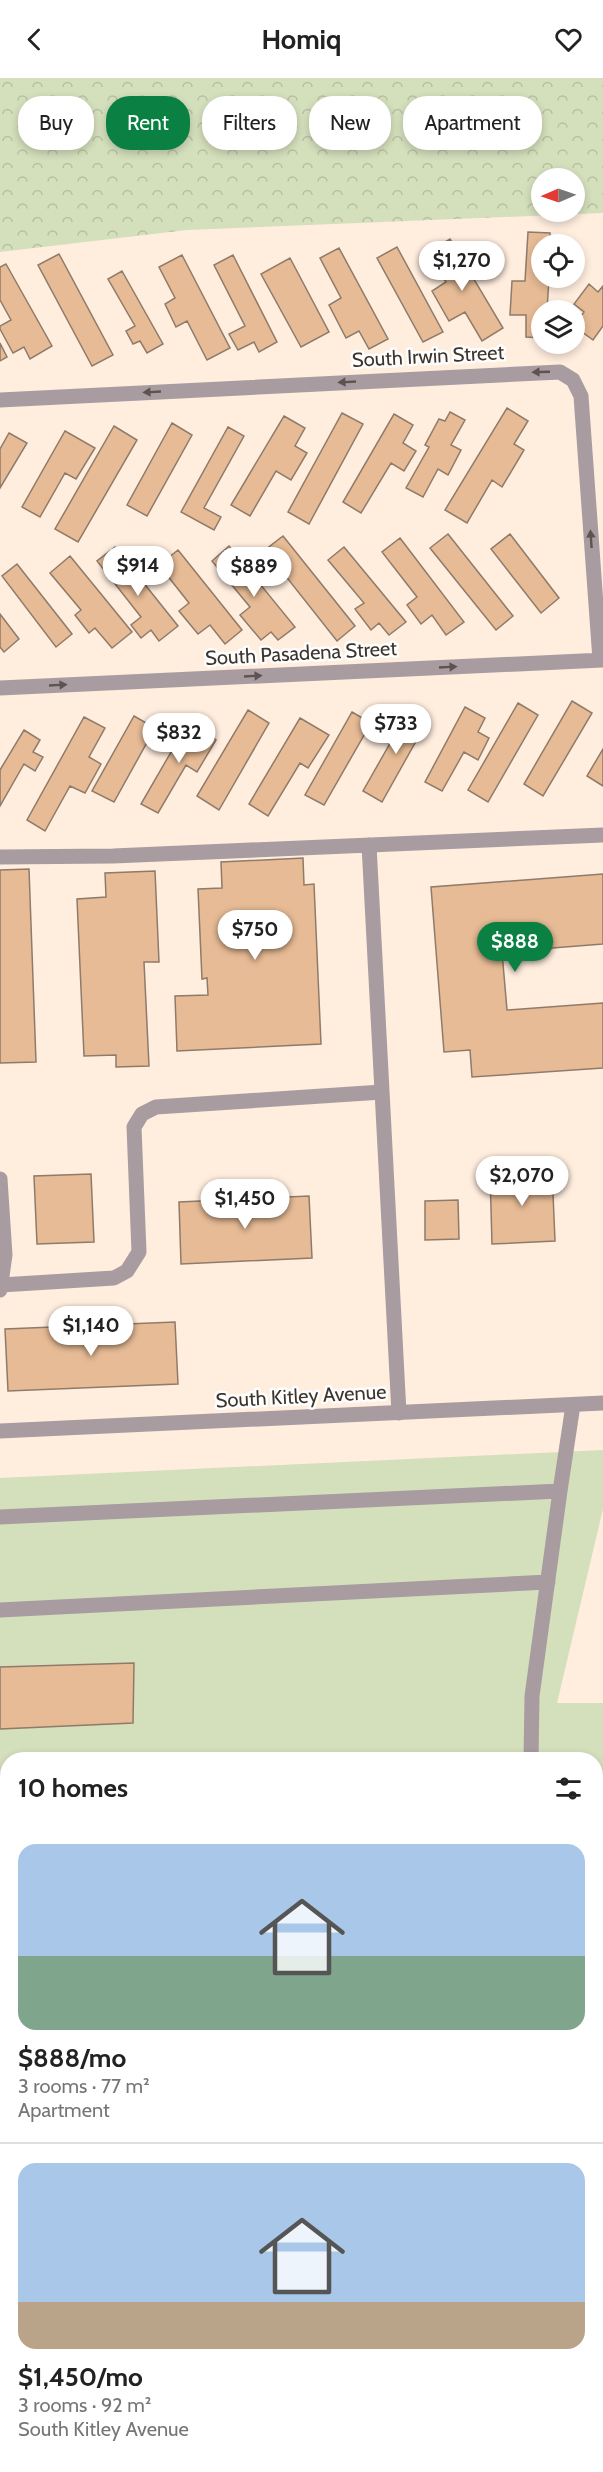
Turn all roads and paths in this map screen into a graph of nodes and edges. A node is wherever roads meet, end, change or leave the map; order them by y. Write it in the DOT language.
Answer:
graph roads {
  1 [pos="0,400"];
  2 [pos="602,660"];
  3 [pos="0,687"];
  4 [pos="603,835"];
  5 [pos="369,845"];
  6 [pos="0,857"];
  7 [pos="382,1092"];
  8 [pos="0,1179"];
  9 [pos="1,1287"];
  10 [pos="603,1403"];
  11 [pos="573,1405"];
  12 [pos="399,1413"];
  13 [pos="0,1431"];
  14 [pos="560,1491"];
  15 [pos="0,1517"];
  16 [pos="548,1582"];
  17 [pos="0,1610"];
  18 [pos="531,1752"];
  2 -- 1 [label="street, South Irwin Street, one-way"];
  3 -- 2 [label="street, South Pasadena Street, one-way"];
  4 -- 5 [label="street"];
  5 -- 6 [label="street"];
  5 -- 7 [label="street"];
  7 -- 9 [label="street"];
  7 -- 12 [label="street"];
  8 -- 9 [label="street"];
  10 -- 11 [label="street, South Kitley Avenue"];
  11 -- 12 [label="street, South Kitley Avenue"];
  11 -- 14 [label="street"];
  12 -- 13 [label="street, South Kitley Avenue"];
  14 -- 15 [label="street"];
  14 -- 16 [label="street"];
  16 -- 17 [label="street"];
  16 -- 18 [label="street"];
}
